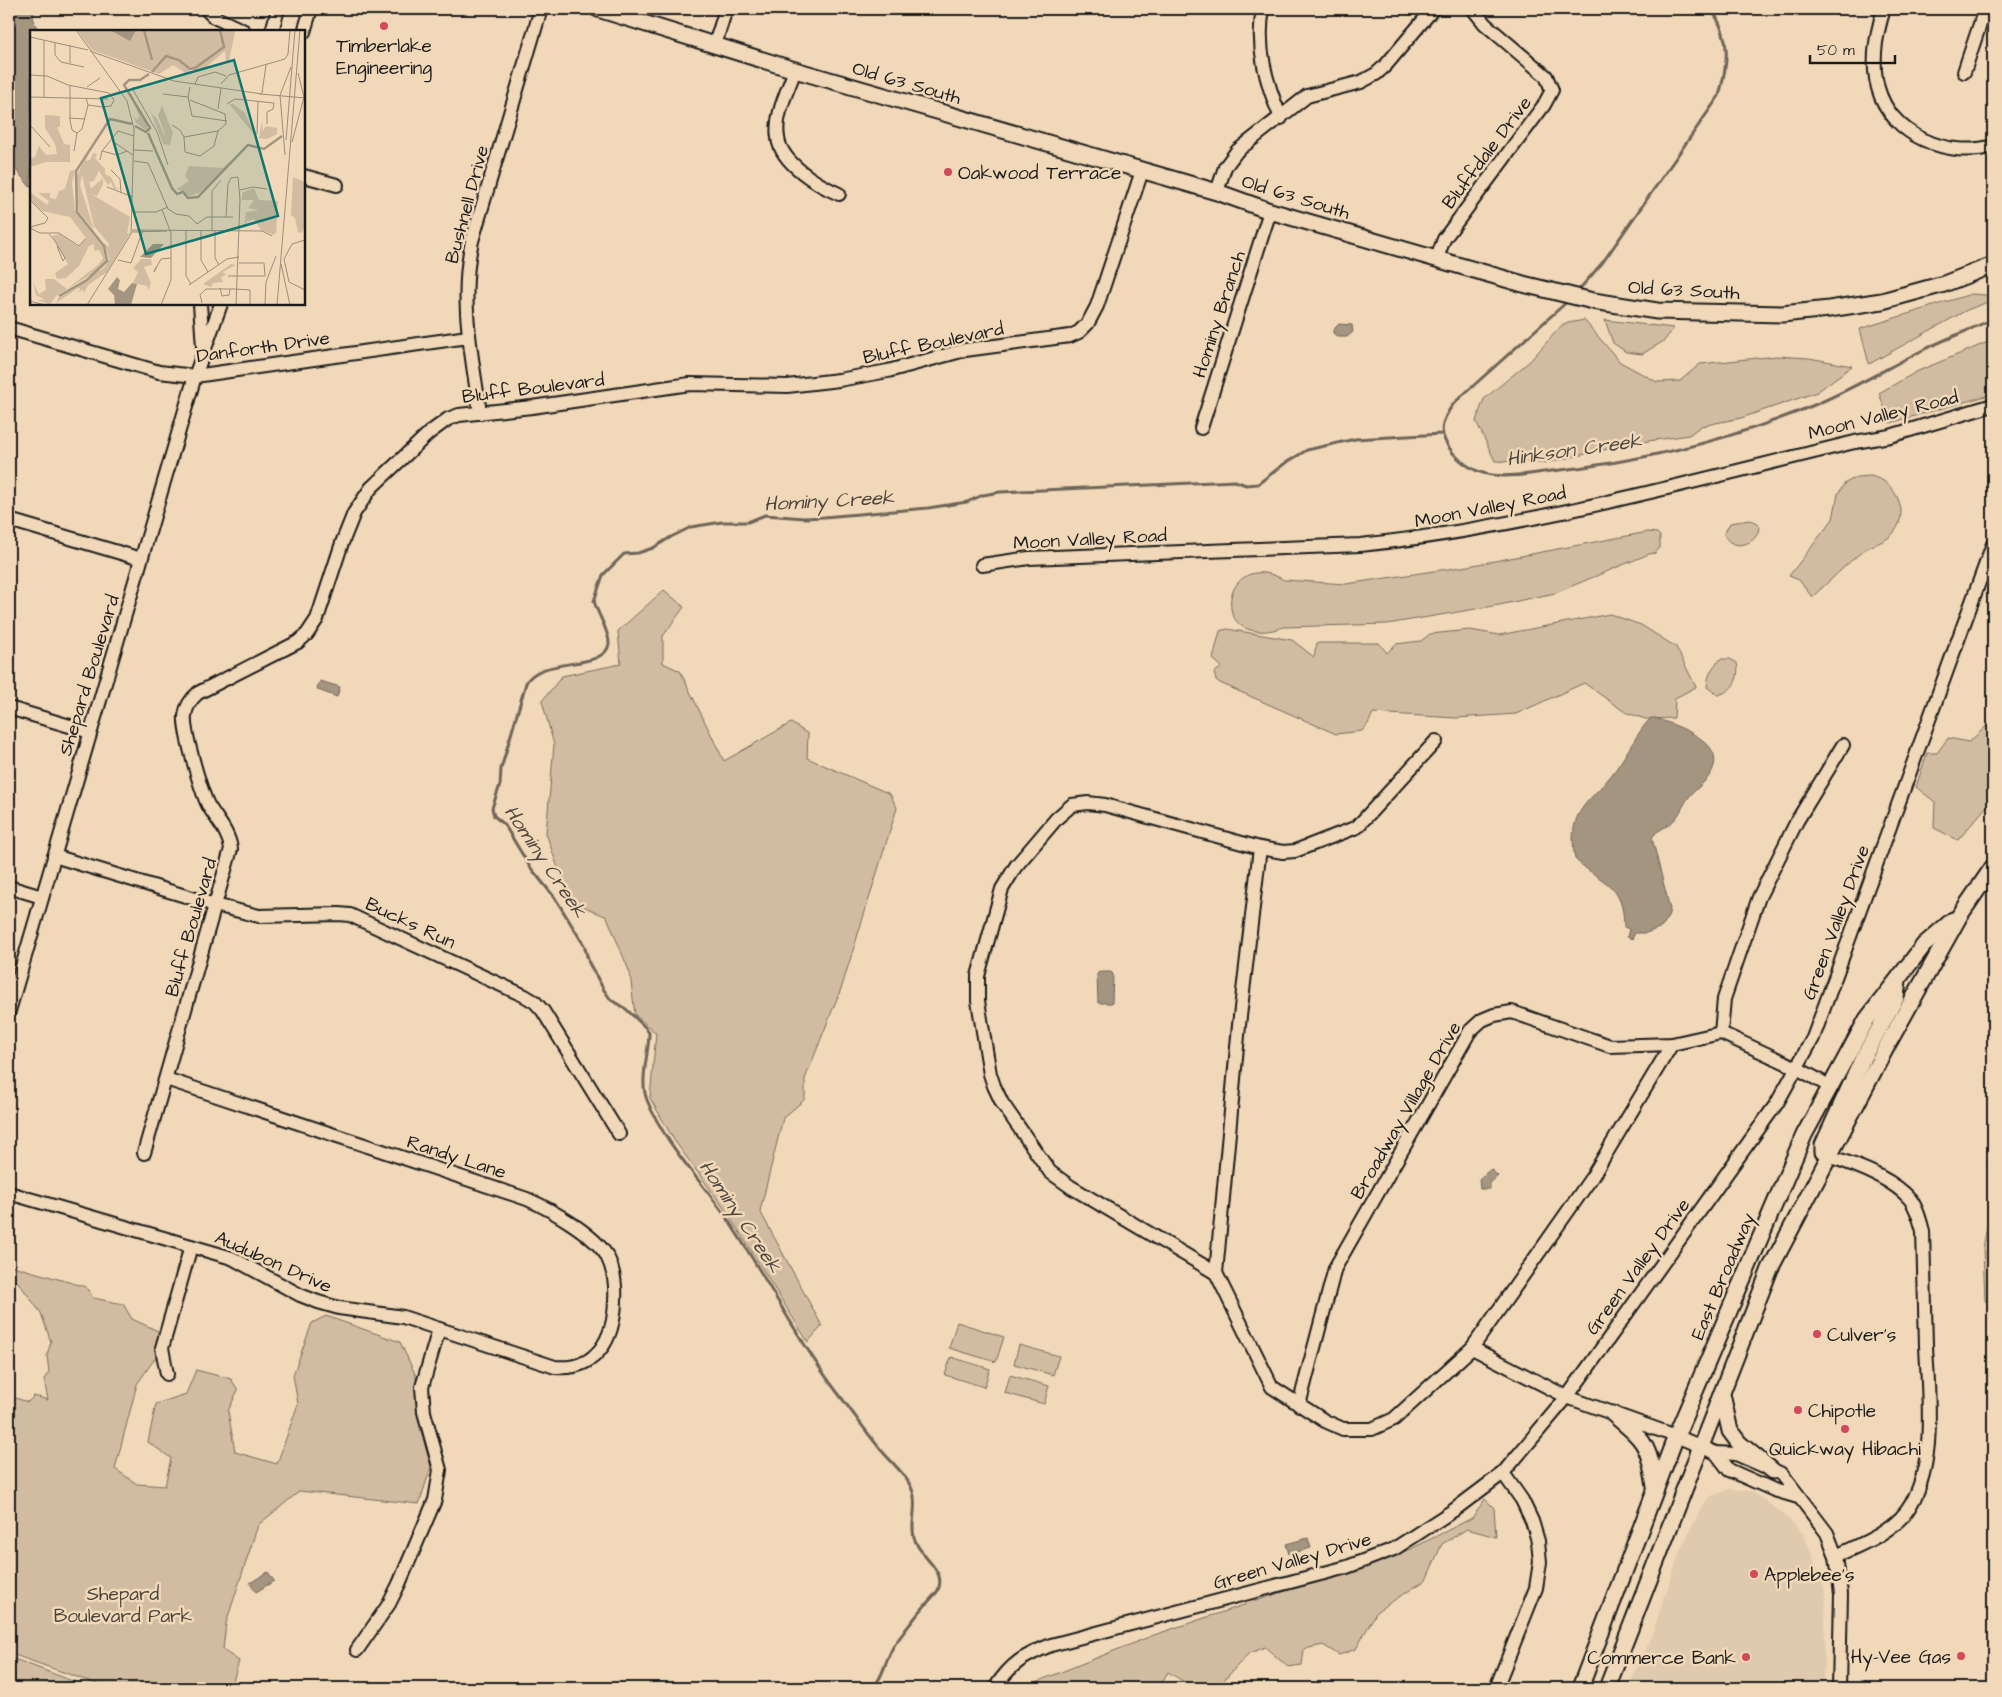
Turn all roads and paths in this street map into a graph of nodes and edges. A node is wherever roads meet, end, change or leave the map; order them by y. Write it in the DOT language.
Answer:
graph roads {
  1 [pos="206,9"];
  2 [pos="278,9"];
  3 [pos="310,9"];
  4 [pos="541,9"];
  5 [pos="598,9"];
  6 [pos="726,9"];
  7 [pos="1263,9"];
  8 [pos="1433,9"];
  9 [pos="1473,9"];
  10 [pos="1884,9"];
  11 [pos="1985,9"];
  12 [pos="242,30"];
  13 [pos="272,30"];
  14 [pos="305,30"];
  15 [pos="715,44"];
  16 [pos="795,70"];
  17 [pos="1964,72"];
  18 [pos="1281,118"];
  19 [pos="1993,146"];
  20 [pos="1142,172"];
  21 [pos="305,176"];
  22 [pos="337,185"];
  23 [pos="1217,192"];
  24 [pos="839,194"];
  25 [pos="1270,211"];
  26 [pos="1437,258"];
  27 [pos="1993,265"];
  28 [pos="200,305"];
  29 [pos="221,305"];
  30 [pos="9,328"];
  31 [pos="468,337"];
  32 [pos="203,349"];
  33 [pos="195,376"];
  34 [pos="1993,405"];
  35 [pos="480,413"];
  36 [pos="1201,428"];
  37 [pos="9,520"];
  38 [pos="1992,547"];
  39 [pos="141,559"];
  40 [pos="982,564"];
  41 [pos="9,708"];
  42 [pos="90,732"];
  43 [pos="1436,741"];
  44 [pos="1843,745"];
  45 [pos="1260,848"];
  46 [pos="54,856"];
  47 [pos="1993,867"];
  48 [pos="9,887"];
  49 [pos="42,897"];
  50 [pos="215,905"];
  51 [pos="1960,915"];
  52 [pos="1898,980"];
  53 [pos="9,1011"];
  54 [pos="1721,1033"];
  55 [pos="1672,1044"];
  56 [pos="1797,1068"];
  57 [pos="166,1079"];
  58 [pos="1830,1086"];
  59 [pos="619,1134"];
  60 [pos="144,1153"];
  61 [pos="1828,1156"];
  62 [pos="9,1193"];
  63 [pos="191,1246"];
  64 [pos="1216,1273"];
  65 [pos="439,1329"];
  66 [pos="1472,1348"];
  67 [pos="583,1364"];
  68 [pos="167,1374"];
  69 [pos="1722,1392"];
  70 [pos="1567,1397"];
  71 [pos="1299,1405"];
  72 [pos="1613,1414"];
  73 [pos="1676,1436"];
  74 [pos="1700,1447"];
  75 [pos="1716,1454"];
  76 [pos="1773,1471"];
  77 [pos="1502,1473"];
  78 [pos="1655,1489"];
  79 [pos="1798,1497"];
  80 [pos="1836,1556"];
  81 [pos="357,1650"];
  82 [pos="995,1688"];
  83 [pos="1496,1688"];
  84 [pos="1580,1688"];
  85 [pos="1607,1688"];
  86 [pos="1839,1688"];
  1 -- 12 [label="street"];
  2 -- 13 [label="street"];
  3 -- 14 [label="street"];
  4 -- 31 [label="street, Bushnell Drive"];
  5 -- 15 [label="main road, Old 63 South"];
  6 -- 15 [label="street"];
  7 -- 18 [label="street"];
  8 -- 18 [label="street"];
  9 -- 26 [label="street, Bluffdale Drive"];
  10 -- 19 [label="street"];
  11 -- 17 [label="street"];
  15 -- 16 [label="main road, Old 63 South"];
  16 -- 20 [label="main road, Old 63 South"];
  16 -- 24 [label="street"];
  18 -- 23 [label="street"];
  20 -- 23 [label="main road, Old 63 South"];
  20 -- 35 [label="street, Bluff Boulevard"];
  21 -- 22 [label="street"];
  23 -- 25 [label="main road, Old 63 South"];
  25 -- 26 [label="main road, Old 63 South"];
  25 -- 36 [label="street, Hominy Branch"];
  26 -- 27 [label="main road, Old 63 South"];
  28 -- 32 [label="street, Shepard Boulevard"];
  29 -- 32 [label="street, Shepard Boulevard"];
  30 -- 33 [label="street, Danforth Drive"];
  31 -- 33 [label="street, Danforth Drive"];
  31 -- 35 [label="street, Bushnell Drive"];
  32 -- 33 [label="street, Shepard Boulevard"];
  33 -- 39 [label="street, Shepard Boulevard"];
  34 -- 40 [label="street, Moon Valley Road"];
  35 -- 50 [label="street, Bluff Boulevard"];
  37 -- 39 [label="street"];
  38 -- 56 [label="street, Green Valley Drive"];
  39 -- 42 [label="street, Shepard Boulevard"];
  41 -- 42 [label="street"];
  42 -- 46 [label="street, Shepard Boulevard"];
  43 -- 45 [label="street"];
  44 -- 54 [label="street"];
  45 -- 64 [label="street"];
  45 -- 64 [label="street"];
  46 -- 49 [label="street, Shepard Boulevard"];
  46 -- 50 [label="street, Bucks Run"];
  47 -- 51 [label="main road, East Broadway"];
  48 -- 49 [label="street"];
  49 -- 53 [label="street, Shepard Boulevard"];
  50 -- 57 [label="street, Bluff Boulevard"];
  50 -- 59 [label="street, Bucks Run"];
  51 -- 52 [label="main road, East Broadway"];
  51 -- 61 [label="main road, East Broadway"];
  52 -- 58 [label="main road, East Broadway"];
  52 -- 61 [label="main road"];
  54 -- 55 [label="street, Broadway Village Drive"];
  54 -- 56 [label="street"];
  55 -- 66 [label="street"];
  55 -- 71 [label="street, Broadway Village Drive"];
  56 -- 58 [label="street"];
  56 -- 70 [label="street, Green Valley Drive"];
  57 -- 60 [label="street, Bluff Boulevard"];
  57 -- 67 [label="street, Randy Lane"];
  58 -- 73 [label="main road, East Broadway"];
  61 -- 69 [label="main road, East Broadway"];
  61 -- 80 [label="street"];
  62 -- 63 [label="street, Audubon Drive"];
  63 -- 65 [label="street, Audubon Drive"];
  63 -- 68 [label="street"];
  64 -- 71 [label="street"];
  65 -- 67 [label="street, Audubon Drive"];
  65 -- 81 [label="street"];
  66 -- 70 [label="street"];
  66 -- 71 [label="street"];
  69 -- 74 [label="main road, East Broadway"];
  69 -- 76 [label="main road"];
  70 -- 72 [label="street"];
  70 -- 77 [label="street, Green Valley Drive"];
  72 -- 73 [label="street"];
  72 -- 78 [label="main road"];
  73 -- 74 [label="street"];
  73 -- 78 [label="main road, East Broadway"];
  74 -- 75 [label="street"];
  74 -- 85 [label="main road, East Broadway"];
  75 -- 76 [label="street"];
  75 -- 79 [label="street"];
  76 -- 79 [label="street"];
  77 -- 82 [label="street, Green Valley Drive"];
  77 -- 83 [label="street"];
  78 -- 84 [label="main road, East Broadway"];
  79 -- 80 [label="street"];
  80 -- 86 [label="street"];
}
